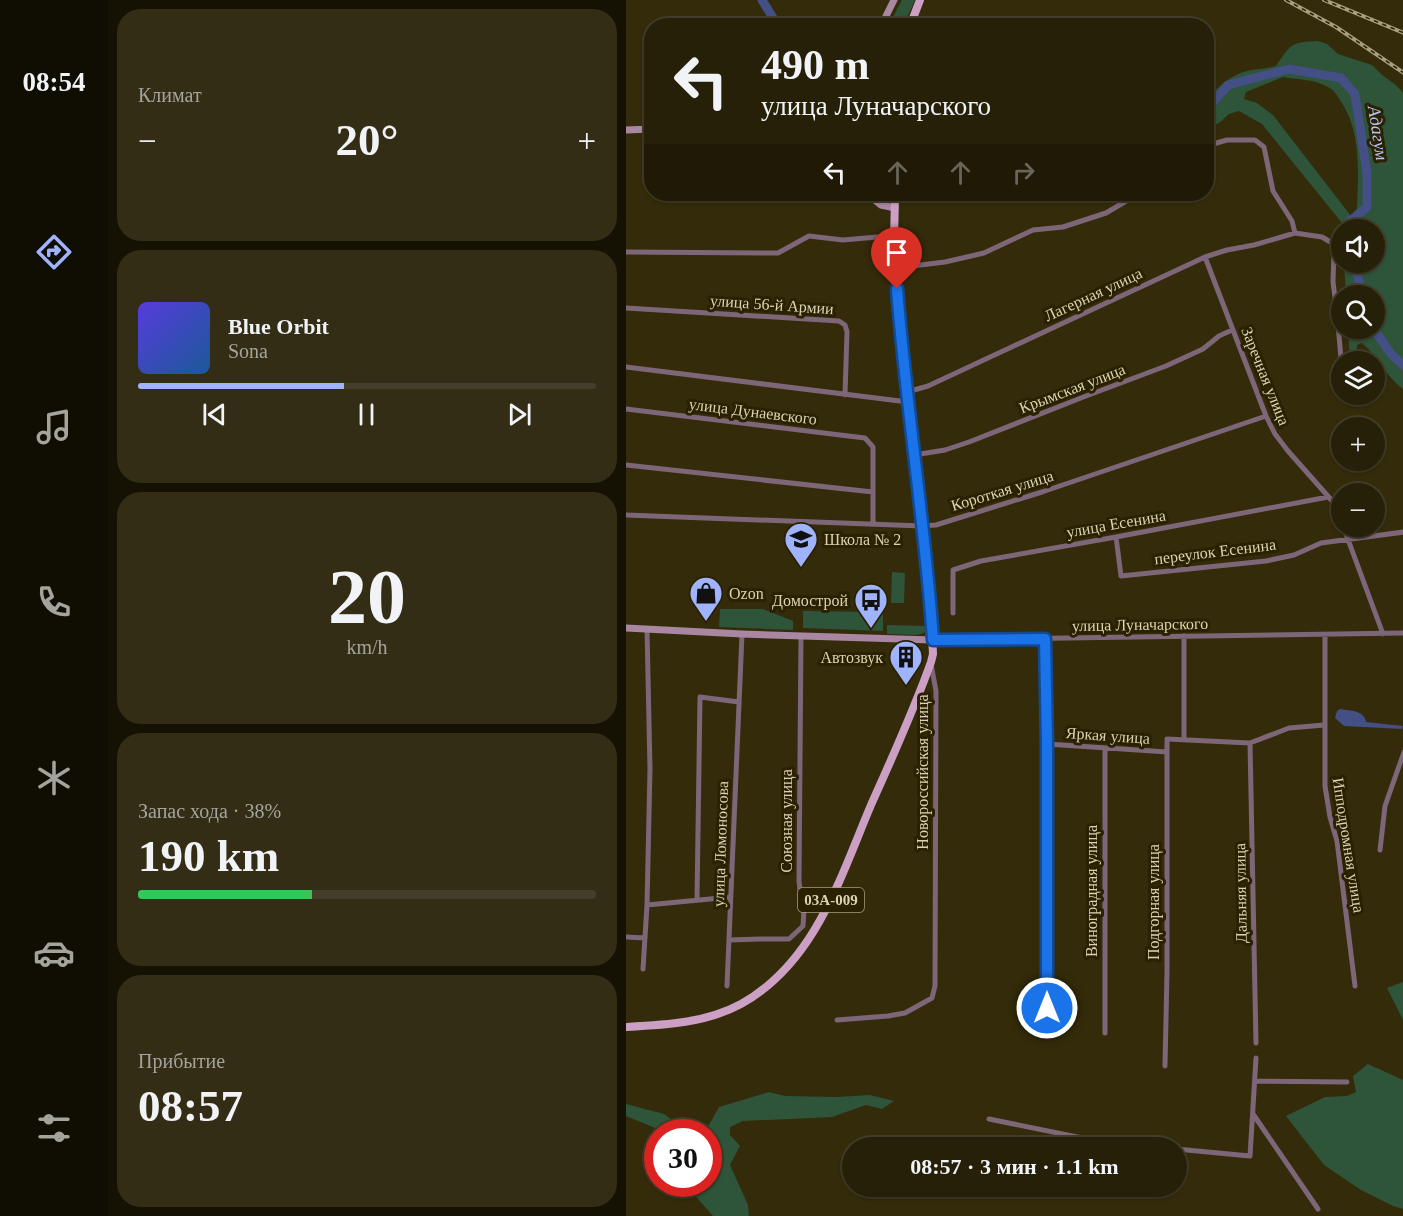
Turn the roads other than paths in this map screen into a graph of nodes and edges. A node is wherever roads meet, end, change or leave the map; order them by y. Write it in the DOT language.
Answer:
graph roads {
  1 [pos="894,0"];
  2 [pos="920,0"];
  3 [pos="886,18"];
  4 [pos="913,18"];
  5 [pos="644,129"];
  6 [pos="626,130"];
  7 [pos="1214,144"];
  8 [pos="876,201"];
  9 [pos="895,201"];
  10 [pos="1126,201"];
  11 [pos="895,208"];
  12 [pos="1295,233"];
  13 [pos="894,242"];
  14 [pos="626,252"];
  15 [pos="1205,257"];
  16 [pos="896,268"];
  17 [pos="626,308"];
  18 [pos="1232,330"];
  19 [pos="1340,351"];
  20 [pos="626,367"];
  21 [pos="906,392"];
  22 [pos="845,394"];
  23 [pos="908,402"];
  24 [pos="626,409"];
  25 [pos="1266,417"];
  26 [pos="914,455"];
  27 [pos="626,465"];
  28 [pos="873,492"];
  29 [pos="1328,497"];
  30 [pos="1331,500"];
  31 [pos="626,515"];
  32 [pos="873,524"];
  33 [pos="922,526"];
  34 [pos="1403,532"];
  35 [pos="1116,537"];
  36 [pos="1348,539"];
  37 [pos="953,613"];
  38 [pos="626,628"];
  39 [pos="647,629"];
  40 [pos="1403,633"];
  41 [pos="742,634"];
  42 [pos="1383,634"];
  43 [pos="1325,635"];
  44 [pos="801,636"];
  45 [pos="1184,636"];
  46 [pos="1045,639"];
  47 [pos="933,640"];
  48 [pos="931,662"];
  49 [pos="739,702"];
  50 [pos="1324,725"];
  51 [pos="1167,739"];
  52 [pos="1184,740"];
  53 [pos="1250,743"];
  54 [pos="1047,744"];
  55 [pos="1105,748"];
  56 [pos="1167,752"];
  57 [pos="1403,752"];
  58 [pos="1380,850"];
  59 [pos="731,897"];
  60 [pos="697,899"];
  61 [pos="647,905"];
  62 [pos="626,937"];
  63 [pos="645,938"];
  64 [pos="729,940"];
  65 [pos="643,969"];
  66 [pos="727,986"];
  67 [pos="1355,986"];
  68 [pos="838,1020"];
  69 [pos="626,1028"];
  70 [pos="1047,1031"];
  71 [pos="1105,1033"];
  72 [pos="1256,1043"];
  73 [pos="1256,1058"];
  74 [pos="1165,1066"];
  75 [pos="1255,1081"];
  76 [pos="1348,1082"];
  77 [pos="1253,1114"];
  78 [pos="989,1119"];
  79 [pos="1077,1137"];
  80 [pos="1187,1150"];
  81 [pos="1318,1209"];
  1 -- 3 [label="main road"];
  2 -- 4 [label="main road"];
  5 -- 6 [label="main road"];
  7 -- 12 [label="street"];
  8 -- 11 [label="main road"];
  9 -- 11 [label="main road, Новороссийская улица / 03А-009"];
  10 -- 16 [label="street"];
  11 -- 13 [label="main road, Новороссийская улица / 03А-009"];
  12 -- 15 [label="street, Лагерная улица"];
  12 -- 19 [label="street"];
  13 -- 14 [label="street"];
  13 -- 16 [label="main road, Новороссийская улица / 03А-009"];
  15 -- 18 [label="street, Заречная улица"];
  15 -- 21 [label="street, Лагерная улица"];
  16 -- 21 [label="main road, Новороссийская улица / 03А-009"];
  17 -- 22 [label="street, улица 56-й Армии"];
  18 -- 25 [label="street, Заречная улица"];
  18 -- 26 [label="street, Крымская улица"];
  20 -- 22 [label="street"];
  21 -- 23 [label="main road, Новороссийская улица / 03А-009"];
  22 -- 23 [label="street"];
  23 -- 26 [label="main road, Новороссийская улица / 03А-009"];
  24 -- 28 [label="street, улица Дунаевского"];
  25 -- 29 [label="street, Заречная улица"];
  25 -- 33 [label="street, Короткая улица"];
  26 -- 33 [label="main road, Новороссийская улица / 03А-009"];
  27 -- 28 [label="street"];
  28 -- 32 [label="street"];
  29 -- 30 [label="street, Заречная улица"];
  29 -- 35 [label="street, улица Есенина"];
  31 -- 32 [label="street, Короткая улица"];
  32 -- 33 [label="street, Короткая улица"];
  33 -- 47 [label="main road, Новороссийская улица / 03А-009"];
  34 -- 36 [label="street"];
  35 -- 36 [label="street, переулок Есенина"];
  35 -- 37 [label="street, улица Есенина"];
  36 -- 42 [label="street, Заречная улица"];
  38 -- 39 [label="main road, улица Луначарского"];
  39 -- 41 [label="main road, улица Луначарского"];
  39 -- 61 [label="street"];
  40 -- 42 [label="street, улица Луначарского"];
  41 -- 44 [label="main road, улица Луначарского"];
  41 -- 49 [label="street, улица Ломоносова"];
  42 -- 43 [label="street, улица Луначарского"];
  43 -- 45 [label="street, улица Луначарского"];
  43 -- 50 [label="street, Ипподромная улица"];
  44 -- 47 [label="main road, улица Луначарского"];
  44 -- 64 [label="street, Союзная улица"];
  45 -- 46 [label="street, улица Луначарского"];
  45 -- 52 [label="street"];
  46 -- 47 [label="street, улица Луначарского"];
  46 -- 54 [label="street"];
  47 -- 48 [label="main road, Новороссийская улица / 03А-009"];
  48 -- 68 [label="street, Новороссийская улица"];
  48 -- 69 [label="main road, 03А-009"];
  49 -- 59 [label="street, улица Ломоносова"];
  49 -- 60 [label="street, улица Ломоносова"];
  50 -- 53 [label="street, Яркая улица"];
  50 -- 67 [label="street, Ипподромная улица"];
  51 -- 52 [label="street, Яркая улица"];
  51 -- 56 [label="street, Подгорная улица"];
  52 -- 53 [label="street, Яркая улица"];
  53 -- 72 [label="street, Дальняя улица"];
  54 -- 55 [label="street, Яркая улица"];
  54 -- 70 [label="street"];
  55 -- 56 [label="street, Яркая улица"];
  55 -- 71 [label="street, Виноградная улица"];
  56 -- 74 [label="street, Подгорная улица"];
  57 -- 58 [label="street"];
  59 -- 60 [label="street"];
  59 -- 64 [label="street, улица Ломоносова"];
  60 -- 61 [label="street"];
  61 -- 63 [label="street"];
  62 -- 63 [label="street"];
  63 -- 65 [label="street"];
  64 -- 66 [label="street, улица Ломоносова"];
  73 -- 75 [label="street"];
  75 -- 76 [label="street"];
  75 -- 77 [label="street"];
  77 -- 80 [label="street"];
  77 -- 81 [label="street"];
  78 -- 79 [label="street"];
}
